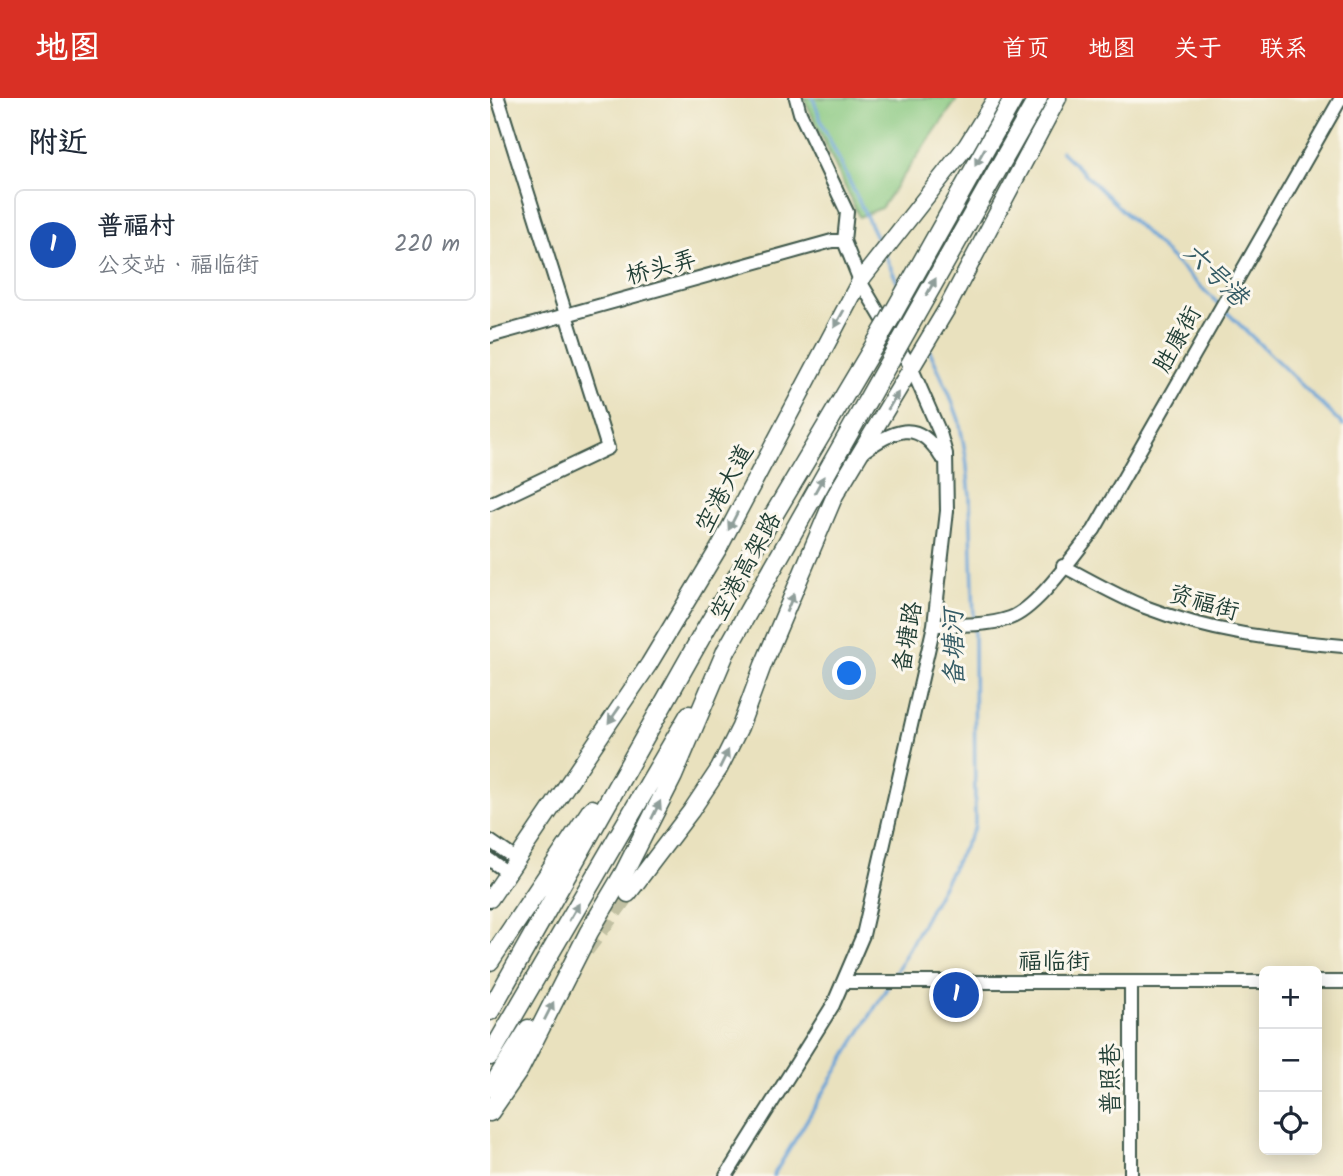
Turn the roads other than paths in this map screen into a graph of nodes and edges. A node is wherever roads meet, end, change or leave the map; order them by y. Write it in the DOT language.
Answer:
graph roads {
  1 [pos="498,98"];
  2 [pos="796,98"];
  3 [pos="996,98"];
  4 [pos="1014,98"];
  5 [pos="1038,98"];
  6 [pos="1058,98"];
  7 [pos="1340,98"];
  8 [pos="844,241"];
  9 [pos="860,281"];
  10 [pos="565,315"];
  11 [pos="490,336"];
  12 [pos="916,362"];
  13 [pos="861,454"];
  14 [pos="947,475"];
  15 [pos="490,504"];
  16 [pos="1063,566"];
  17 [pos="934,625"];
  18 [pos="704,632"];
  19 [pos="1343,646"];
  20 [pos="726,652"];
  21 [pos="490,841"];
  22 [pos="490,860"];
  23 [pos="512,866"];
  24 [pos="628,894"];
  25 [pos="490,899"];
  26 [pos="490,961"];
  27 [pos="844,982"];
  28 [pos="1130,982"];
  29 [pos="1259,982"];
  30 [pos="1322,982"];
  31 [pos="1343,982"];
  32 [pos="490,1011"];
  33 [pos="528,1028"];
  34 [pos="490,1056"];
  35 [pos="519,1070"];
  36 [pos="490,1088"];
  37 [pos="490,1112"];
  38 [pos="490,1122"];
  39 [pos="726,1176"];
  40 [pos="1131,1176"];
  1 -- 10 [label="street"];
  2 -- 8 [label="street, 备塘路"];
  3 -- 9 [label="main road, 空港大道"];
  4 -- 18 [label="highway, 空港高架路, one-way, bridge"];
  20 -- 5 [label="highway, 空港高架路, one-way, bridge"];
  6 -- 12 [label="main road"];
  7 -- 16 [label="street, 胜康街"];
  8 -- 9 [label="street, 备塘路"];
  8 -- 10 [label="street, 桥头弄"];
  9 -- 12 [label="street, 备塘路"];
  9 -- 23 [label="main road, 空港大道, one-way"];
  10 -- 11 [label="street, 桥头弄"];
  10 -- 15 [label="street"];
  13 -- 12 [label="main road, one-way"];
  12 -- 14 [label="street, 备塘路"];
  13 -- 14 [label="street"];
  24 -- 13 [label="main road, one-way"];
  14 -- 17 [label="street, 备塘路"];
  16 -- 17 [label="street, 胜康街"];
  16 -- 19 [label="street, 资福街"];
  17 -- 27 [label="street, 备塘路"];
  18 -- 26 [label="highway"];
  18 -- 32 [label="highway, 空港高架路"];
  34 -- 20 [label="highway, 空港高架路, one-way"];
  35 -- 20 [label="highway, one-way"];
  21 -- 23 [label="street"];
  22 -- 23 [label="street"];
  23 -- 25 [label="main road, 空港大道"];
  27 -- 28 [label="street, 福临街"];
  27 -- 39 [label="street, 备塘路"];
  28 -- 29 [label="street, 福临街"];
  28 -- 40 [label="street, 普照巷"];
  30 -- 31 [label="street"];
  33 -- 36 [label="main road"];
  35 -- 37 [label="highway"];
  35 -- 38 [label="highway"];
}
